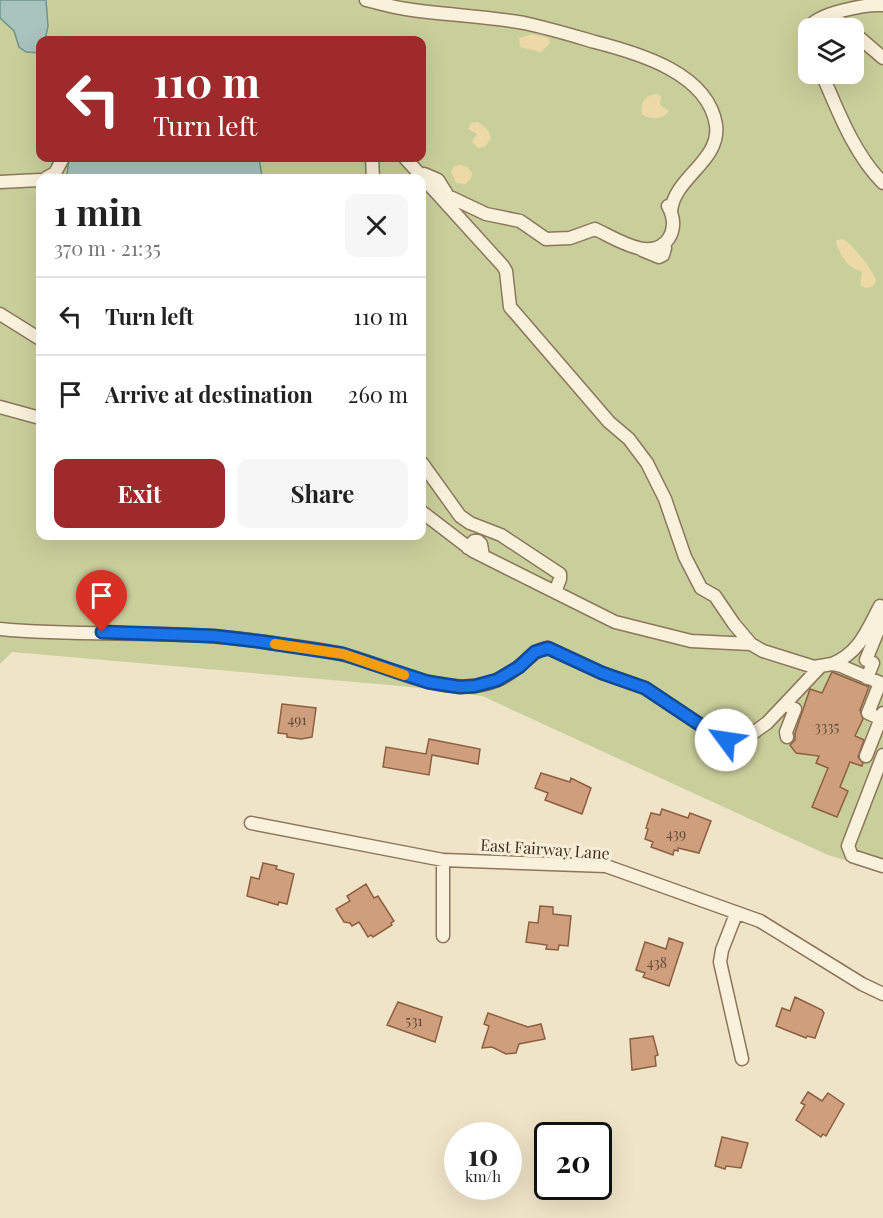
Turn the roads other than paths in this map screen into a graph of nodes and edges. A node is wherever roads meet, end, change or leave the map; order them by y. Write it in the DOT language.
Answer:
graph roads {
  1 [pos="366,0"];
  2 [pos="883,5"];
  3 [pos="823,18"];
  4 [pos="838,18"];
  5 [pos="848,18"];
  6 [pos="864,42"];
  7 [pos="883,58"];
  8 [pos="827,84"];
  9 [pos="409,162"];
  10 [pos="423,174"];
  11 [pos="426,176"];
  12 [pos="426,177"];
  13 [pos="36,180"];
  14 [pos="0,182"];
  15 [pos="883,183"];
  16 [pos="0,314"];
  17 [pos="36,336"];
  18 [pos="0,406"];
  19 [pos="36,417"];
  20 [pos="426,469"];
  21 [pos="426,515"];
  22 [pos="555,592"];
  23 [pos="883,608"];
  24 [pos="883,618"];
  25 [pos="0,629"];
  26 [pos="752,644"];
  27 [pos="832,664"];
  28 [pos="819,668"];
  29 [pos="867,678"];
  30 [pos="881,684"];
  31 [pos="786,704"];
  32 [pos="880,710"];
  33 [pos="787,737"];
  34 [pos="883,755"];
  35 [pos="866,756"];
  36 [pos="251,824"];
  37 [pos="443,860"];
  38 [pos="883,866"];
  39 [pos="736,914"];
  40 [pos="443,936"];
  41 [pos="883,994"];
  42 [pos="742,1059"];
  1 -- 11 [label="street"];
  2 -- 5 [label="street"];
  3 -- 4 [label="street"];
  6 -- 7 [label="street"];
  8 -- 15 [label="street"];
  9 -- 10 [label="street"];
  12 -- 26 [label="street"];
  13 -- 14 [label="street"];
  16 -- 17 [label="street"];
  18 -- 19 [label="street"];
  20 -- 22 [label="street"];
  21 -- 22 [label="street"];
  22 -- 26 [label="street"];
  23 -- 27 [label="street"];
  24 -- 29 [label="street"];
  25 -- 31 [label="street"];
  26 -- 28 [label="street"];
  27 -- 28 [label="street"];
  27 -- 29 [label="street"];
  28 -- 31 [label="street"];
  29 -- 30 [label="street"];
  30 -- 32 [label="street"];
  31 -- 33 [label="street"];
  32 -- 35 [label="street"];
  34 -- 38 [label="street"];
  36 -- 37 [label="street, East Fairway Lane"];
  37 -- 39 [label="street, East Fairway Lane"];
  37 -- 40 [label="street"];
  39 -- 41 [label="street, East Fairway Lane"];
  39 -- 42 [label="street"];
}
